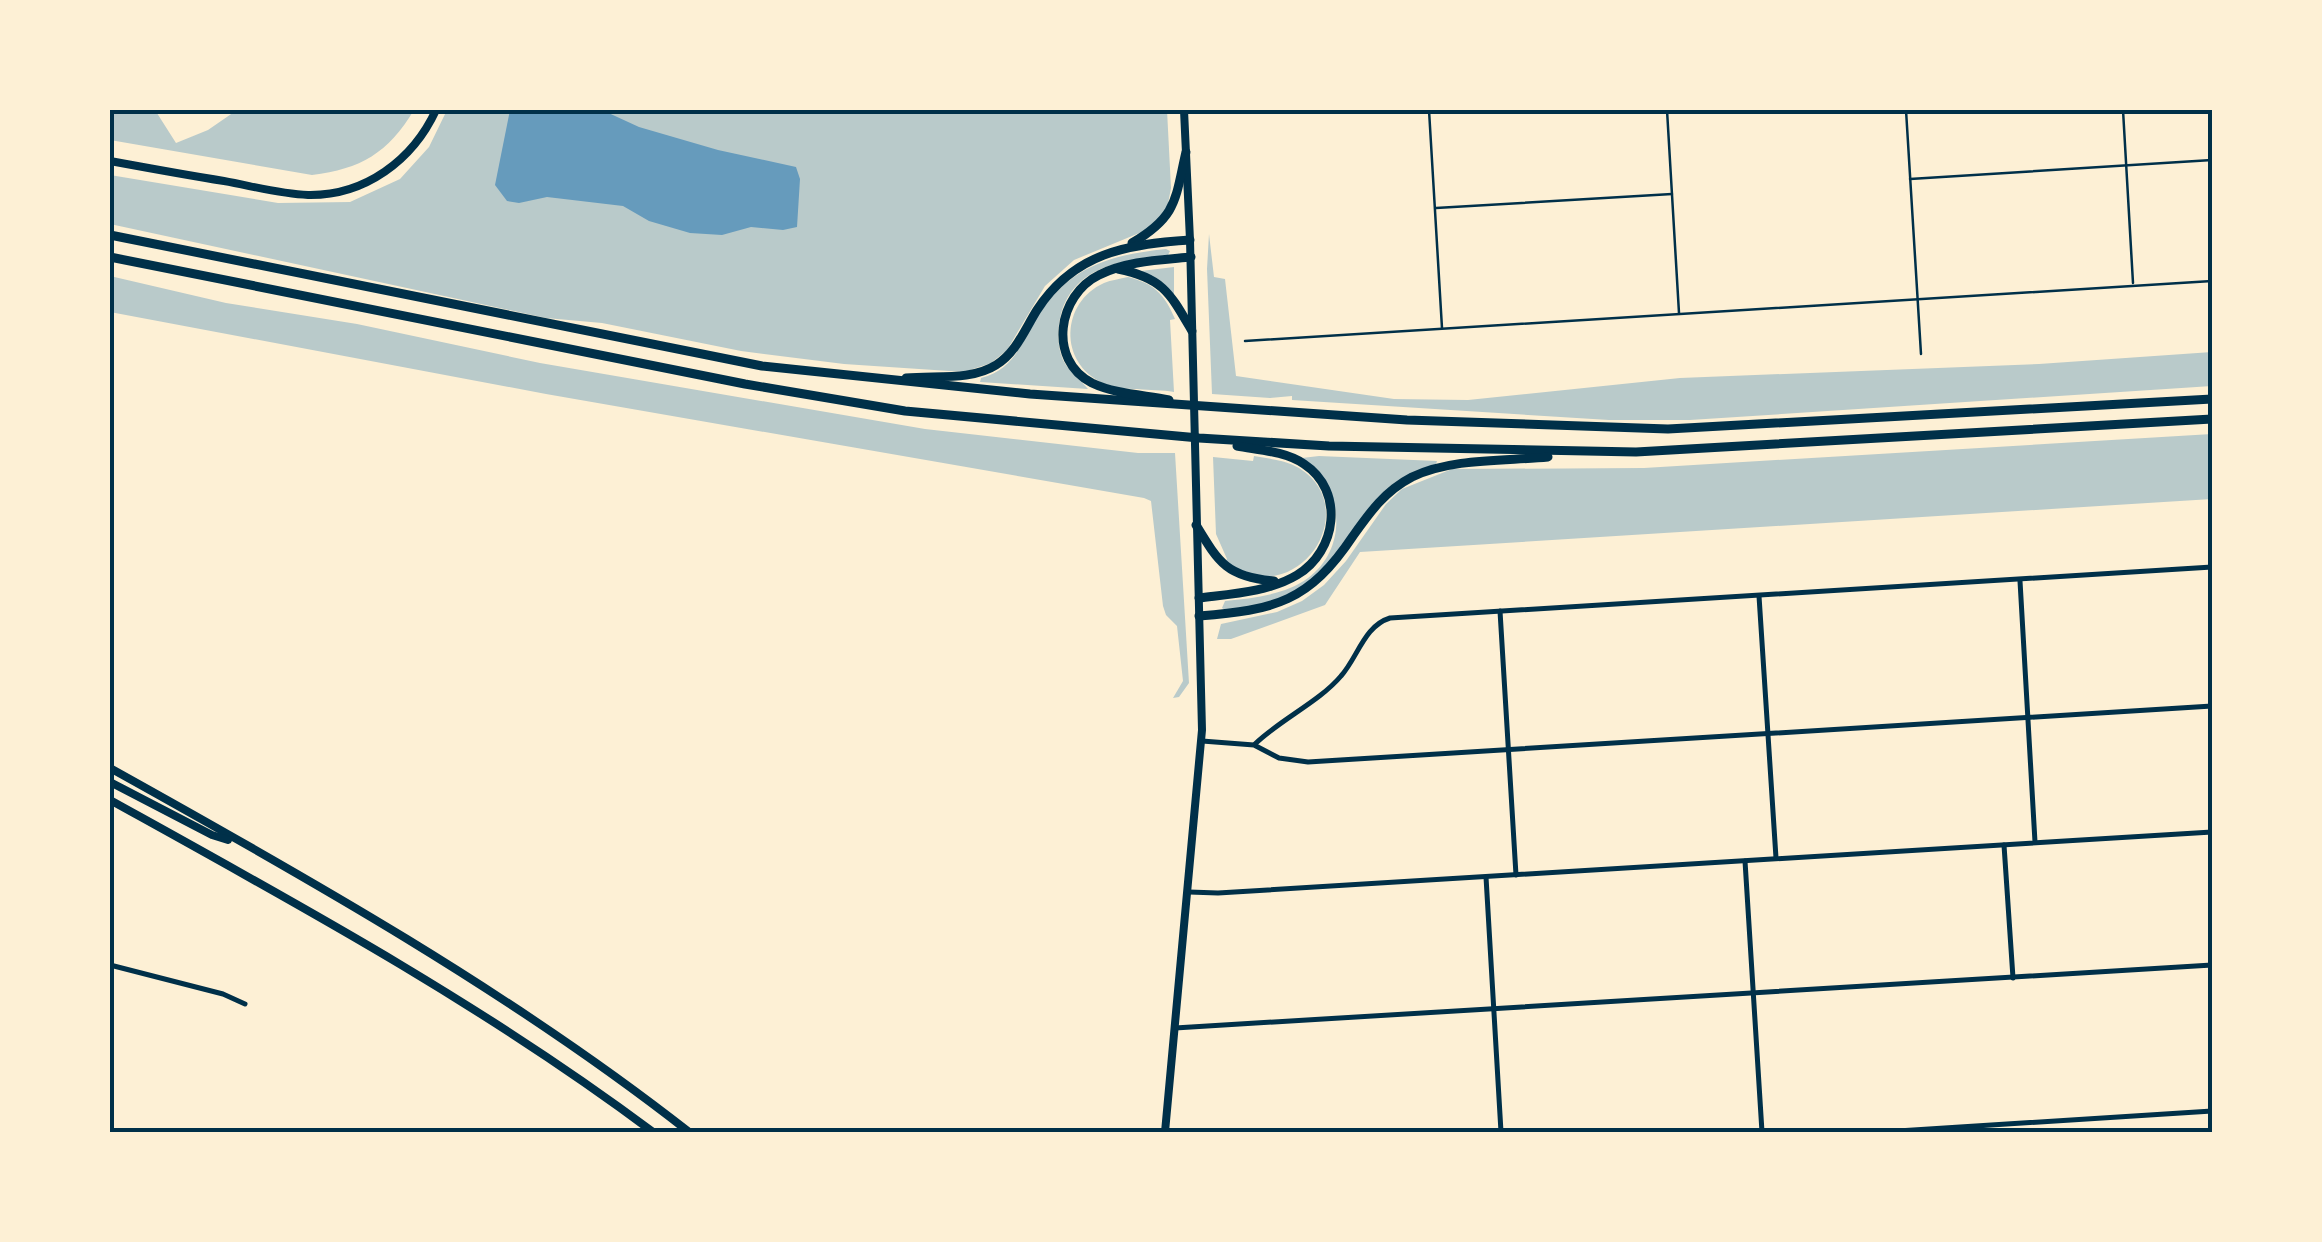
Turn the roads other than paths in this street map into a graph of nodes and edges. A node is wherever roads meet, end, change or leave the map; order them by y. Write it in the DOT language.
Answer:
graph roads {
  1 [pos="436,110"];
  2 [pos="1184,110"];
  3 [pos="1429,110"];
  4 [pos="1666,110"];
  5 [pos="1906,110"];
  6 [pos="2123,110"];
  7 [pos="1186,152"];
  8 [pos="2212,160"];
  9 [pos="110,161"];
  10 [pos="2126,165"];
  11 [pos="1910,179"];
  12 [pos="1672,194"];
  13 [pos="1436,208"];
  14 [pos="110,234"];
  15 [pos="1190,240"];
  16 [pos="1128,246"];
  17 [pos="110,257"];
  18 [pos="1191,257"];
  19 [pos="1116,268"];
  20 [pos="2212,281"];
  21 [pos="2134,286"];
  22 [pos="1918,299"];
  23 [pos="1679,314"];
  24 [pos="1442,328"];
  25 [pos="1192,331"];
  26 [pos="1245,341"];
  27 [pos="1921,354"];
  28 [pos="884,381"];
  29 [pos="2212,399"];
  30 [pos="1221,409"];
  31 [pos="2212,419"];
  32 [pos="1200,438"];
  33 [pos="1580,453"];
  34 [pos="1196,525"];
  35 [pos="2212,568"];
  36 [pos="2020,580"];
  37 [pos="1282,582"];
  38 [pos="1759,595"];
  39 [pos="1198,598"];
  40 [pos="1500,611"];
  41 [pos="1199,616"];
  42 [pos="2212,706"];
  43 [pos="2028,717"];
  44 [pos="1768,733"];
  45 [pos="1202,742"];
  46 [pos="1254,745"];
  47 [pos="1508,749"];
  48 [pos="110,768"];
  49 [pos="110,782"];
  50 [pos="110,800"];
  51 [pos="2212,832"];
  52 [pos="2036,842"];
  53 [pos="241,844"];
  54 [pos="2004,844"];
  55 [pos="1776,858"];
  56 [pos="1745,860"];
  57 [pos="1516,875"];
  58 [pos="1486,877"];
  59 [pos="1189,892"];
  60 [pos="110,965"];
  61 [pos="2212,965"];
  62 [pos="2013,978"];
  63 [pos="1752,994"];
  64 [pos="245,1004"];
  65 [pos="1493,1010"];
  66 [pos="1175,1028"];
  67 [pos="2212,1111"];
  68 [pos="2022,1123"];
  69 [pos="653,1132"];
  70 [pos="688,1132"];
  71 [pos="1165,1132"];
  72 [pos="1501,1132"];
  73 [pos="1762,1132"];
  74 [pos="1882,1132"];
  75 [pos="2022,1132"];
  1 -- 9 [label="main road"];
  2 -- 7 [label="main road"];
  3 -- 13 [label="lane"];
  4 -- 12 [label="lane"];
  5 -- 11 [label="lane"];
  6 -- 10 [label="lane"];
  7 -- 15 [label="main road"];
  7 -- 16 [label="highway"];
  8 -- 10 [label="lane"];
  10 -- 11 [label="lane"];
  10 -- 21 [label="lane"];
  11 -- 22 [label="lane"];
  12 -- 13 [label="lane"];
  12 -- 23 [label="lane"];
  13 -- 24 [label="lane"];
  14 -- 28 [label="highway"];
  15 -- 16 [label="highway"];
  15 -- 18 [label="main road"];
  16 -- 28 [label="highway"];
  17 -- 32 [label="highway"];
  18 -- 19 [label="highway"];
  18 -- 25 [label="main road"];
  19 -- 25 [label="highway"];
  19 -- 30 [label="highway"];
  20 -- 21 [label="lane"];
  21 -- 22 [label="lane"];
  22 -- 23 [label="lane"];
  22 -- 27 [label="lane"];
  23 -- 24 [label="lane"];
  24 -- 26 [label="lane"];
  25 -- 34 [label="main road"];
  28 -- 30 [label="highway"];
  29 -- 30 [label="highway"];
  31 -- 33 [label="highway"];
  32 -- 33 [label="highway"];
  32 -- 37 [label="highway"];
  33 -- 41 [label="highway"];
  34 -- 37 [label="highway"];
  34 -- 39 [label="main road"];
  35 -- 36 [label="street"];
  36 -- 38 [label="street"];
  36 -- 43 [label="street"];
  37 -- 39 [label="highway"];
  38 -- 40 [label="street"];
  38 -- 44 [label="street"];
  39 -- 41 [label="main road"];
  40 -- 46 [label="street"];
  40 -- 47 [label="street"];
  41 -- 45 [label="main road"];
  42 -- 43 [label="street"];
  43 -- 44 [label="street"];
  43 -- 52 [label="street"];
  44 -- 47 [label="street"];
  44 -- 55 [label="street"];
  45 -- 46 [label="street"];
  45 -- 59 [label="main road"];
  46 -- 47 [label="street"];
  47 -- 57 [label="street"];
  48 -- 53 [label="main road"];
  49 -- 53 [label="main road"];
  50 -- 69 [label="main road"];
  51 -- 52 [label="street"];
  52 -- 54 [label="street"];
  53 -- 70 [label="main road"];
  54 -- 55 [label="street"];
  54 -- 62 [label="street"];
  55 -- 56 [label="street"];
  56 -- 57 [label="street"];
  56 -- 63 [label="street"];
  57 -- 58 [label="street"];
  58 -- 59 [label="street"];
  58 -- 65 [label="street"];
  59 -- 66 [label="main road"];
  60 -- 64 [label="street"];
  61 -- 62 [label="street"];
  62 -- 63 [label="street"];
  63 -- 65 [label="street"];
  63 -- 73 [label="street"];
  65 -- 66 [label="street"];
  65 -- 72 [label="street"];
  66 -- 71 [label="main road"];
  67 -- 68 [label="street"];
  68 -- 74 [label="street"];
  68 -- 75 [label="street"];
}
